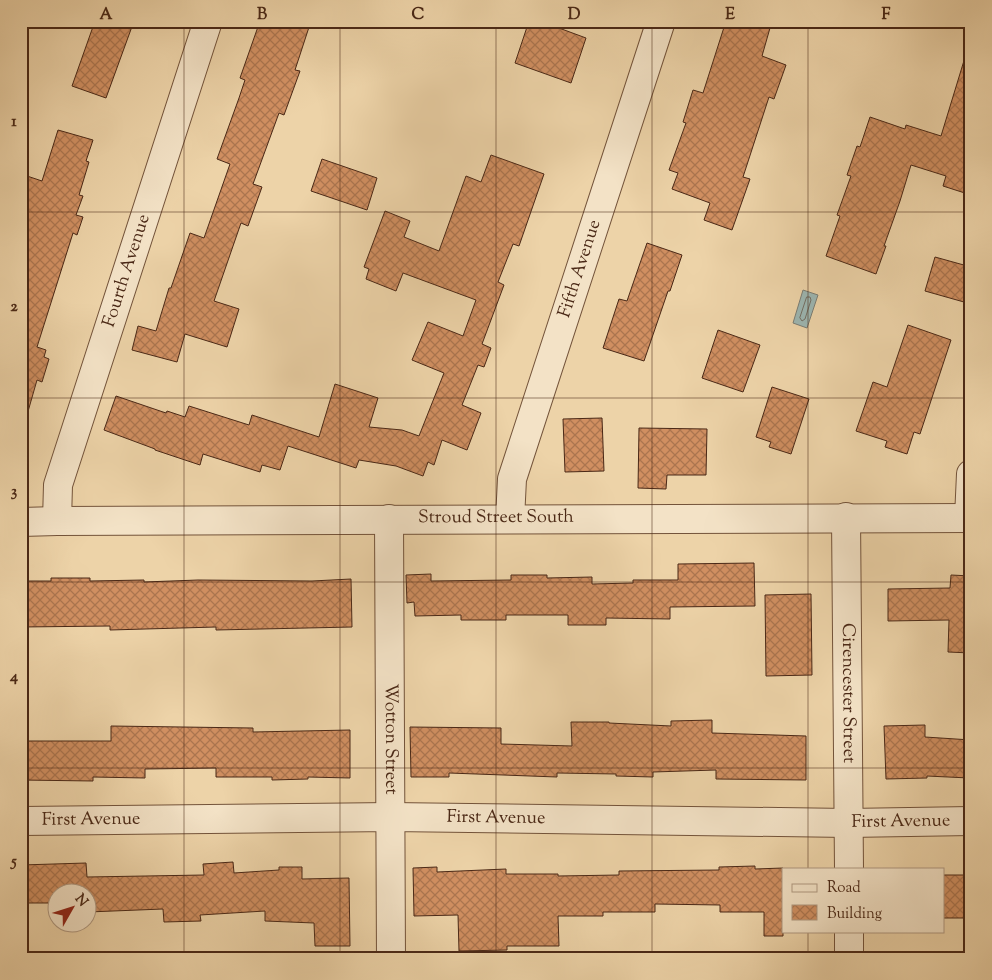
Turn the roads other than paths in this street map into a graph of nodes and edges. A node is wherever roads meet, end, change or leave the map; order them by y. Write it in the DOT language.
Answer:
graph roads {
  1 [pos="208,21"];
  2 [pos="661,21"];
  3 [pos="971,474"];
  4 [pos="846,517"];
  5 [pos="970,518"];
  6 [pos="389,519"];
  7 [pos="510,519"];
  8 [pos="57,521"];
  9 [pos="21,522"];
  10 [pos="391,817"];
  11 [pos="21,821"];
  12 [pos="971,821"];
  13 [pos="848,823"];
  14 [pos="849,868"];
  15 [pos="849,932"];
  16 [pos="391,959"];
  17 [pos="849,959"];
  1 -- 8 [label="street, Fourth Avenue"];
  2 -- 7 [label="street, Fifth Avenue"];
  3 -- 5 [label="street"];
  4 -- 5 [label="street, Stroud Street South"];
  4 -- 7 [label="street, Stroud Street South"];
  4 -- 13 [label="street, Cirencester Street"];
  6 -- 7 [label="street, Stroud Street South"];
  6 -- 8 [label="street, Stroud Street South"];
  6 -- 10 [label="street, Wotton Street"];
  8 -- 9 [label="street, Stroud Street South"];
  10 -- 11 [label="street, First Avenue"];
  10 -- 13 [label="street, First Avenue"];
  10 -- 16 [label="street, Wotton Street"];
  12 -- 13 [label="street, First Avenue"];
  13 -- 14 [label="street, Cirencester Street"];
  15 -- 17 [label="street"];
}
